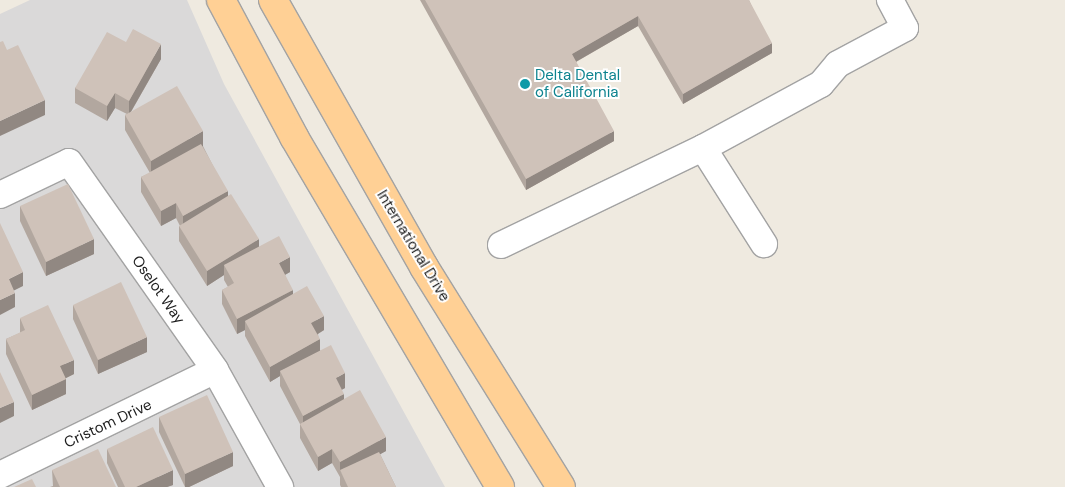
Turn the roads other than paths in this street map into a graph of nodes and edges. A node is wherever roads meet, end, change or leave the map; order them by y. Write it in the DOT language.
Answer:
graph roads {
  1 [pos="221,0"];
  2 [pos="273,0"];
  3 [pos="890,0"];
  4 [pos="703,148"];
  5 [pos="0,195"];
  6 [pos="764,244"];
  7 [pos="500,245"];
  8 [pos="215,370"];
  9 [pos="0,475"];
  10 [pos="280,487"];
  11 [pos="500,487"];
  12 [pos="561,487"];
  1 -- 11 [label="main road"];
  2 -- 12 [label="main road, International Drive"];
  3 -- 4 [label="street"];
  4 -- 6 [label="street"];
  4 -- 7 [label="street"];
  5 -- 8 [label="street, Oselot Way"];
  8 -- 9 [label="street, Cristom Drive"];
  8 -- 10 [label="street, Oselot Way"];
}
